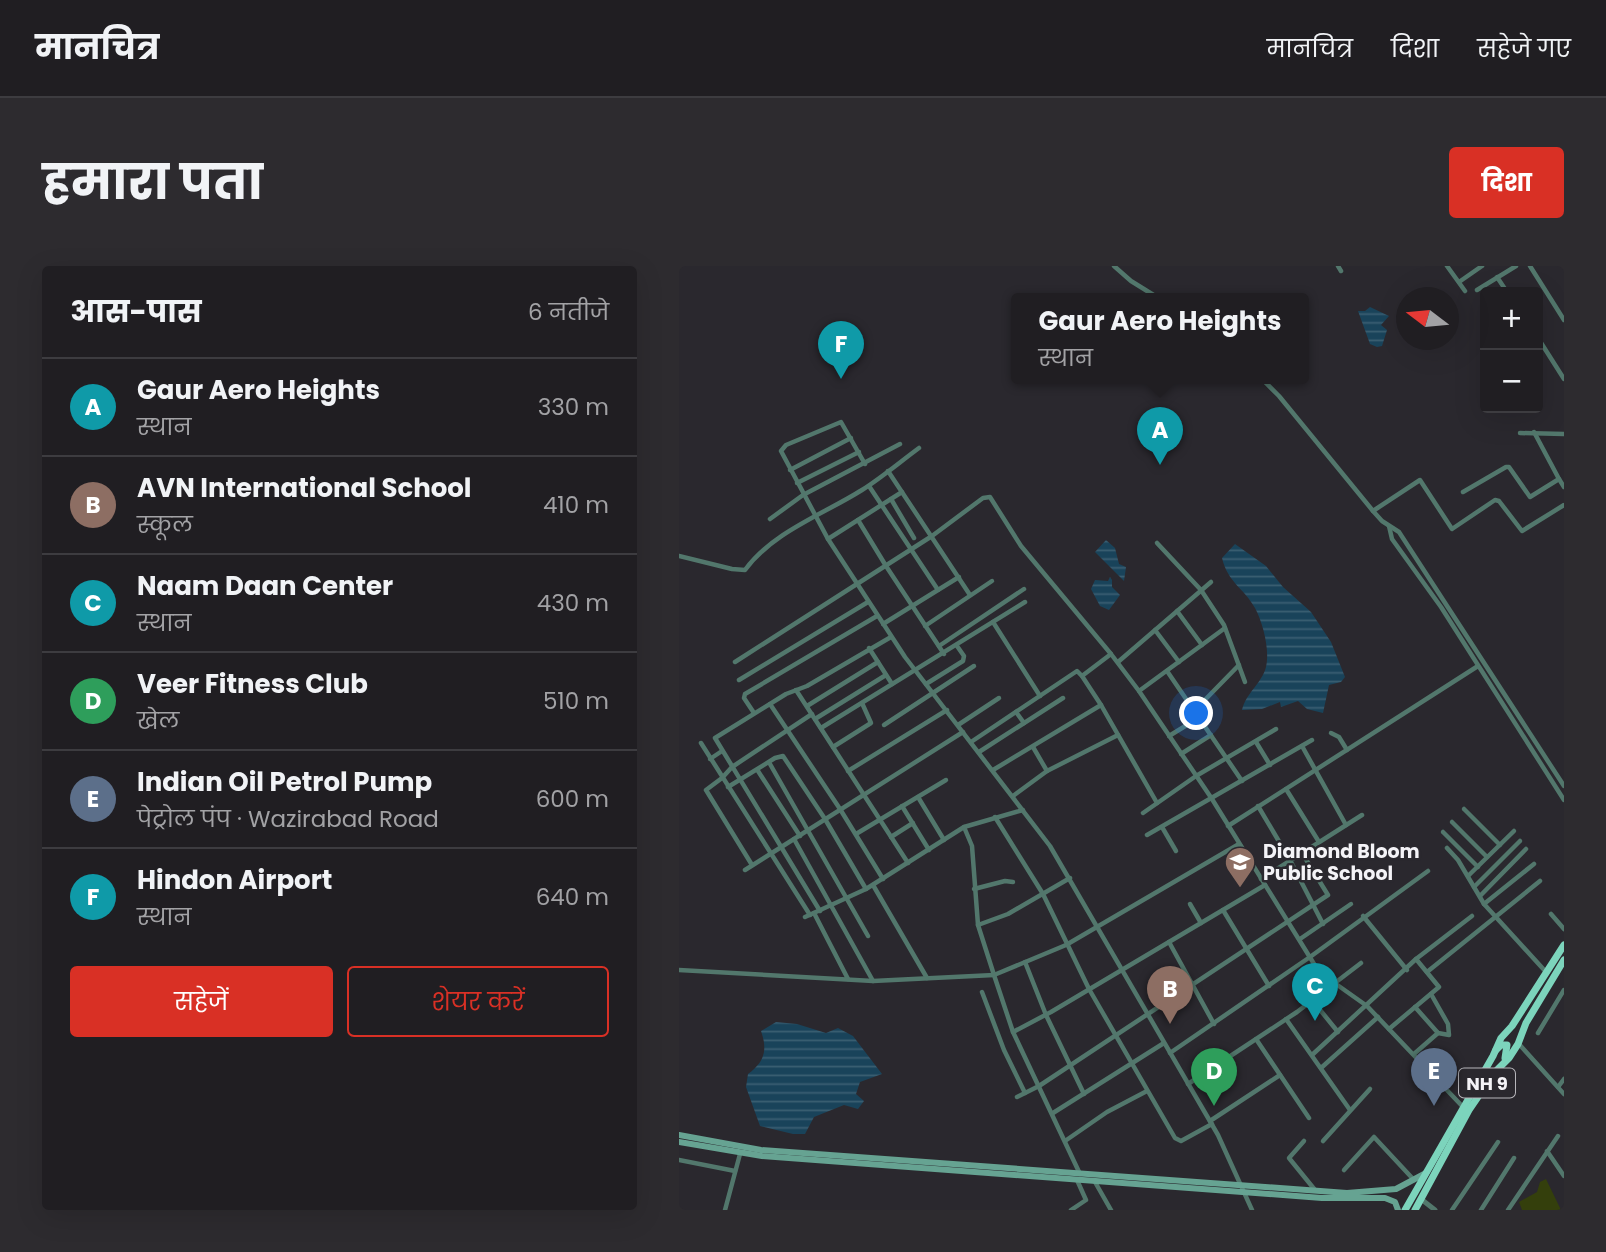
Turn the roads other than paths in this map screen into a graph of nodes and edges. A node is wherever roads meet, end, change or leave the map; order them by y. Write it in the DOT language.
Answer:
graph roads {
  1 [pos="1114,266"];
  2 [pos="1447,266"];
  3 [pos="1482,266"];
  4 [pos="1515,266"];
  5 [pos="1529,266"];
  6 [pos="1497,277"];
  7 [pos="1459,282"];
  8 [pos="1504,287"];
  9 [pos="1477,290"];
  10 [pos="1465,291"];
  11 [pos="1150,293"];
  12 [pos="1564,320"];
  13 [pos="1543,346"];
  14 [pos="1564,379"];
  15 [pos="1267,384"];
  16 [pos="1534,432"];
  17 [pos="1520,433"];
  18 [pos="1564,434"];
  19 [pos="852,438"];
  20 [pos="900,444"];
  21 [pos="919,448"];
  22 [pos="859,452"];
  23 [pos="865,464"];
  24 [pos="790,470"];
  25 [pos="888,471"];
  26 [pos="1559,479"];
  27 [pos="797,483"];
  28 [pos="869,485"];
  29 [pos="1564,487"];
  30 [pos="902,492"];
  31 [pos="1463,492"];
  32 [pos="803,495"];
  33 [pos="891,499"];
  34 [pos="881,505"];
  35 [pos="1564,505"];
  36 [pos="1373,511"];
  37 [pos="815,516"];
  38 [pos="770,519"];
  39 [pos="858,520"];
  40 [pos="1389,526"];
  41 [pos="932,536"];
  42 [pos="914,538"];
  43 [pos="828,539"];
  44 [pos="1157,543"];
  45 [pos="910,551"];
  46 [pos="679,556"];
  47 [pos="886,566"];
  48 [pos="960,577"];
  49 [pos="992,581"];
  50 [pos="1211,582"];
  51 [pos="856,584"];
  52 [pos="1024,589"];
  53 [pos="938,590"];
  54 [pos="1201,590"];
  55 [pos="970,595"];
  56 [pos="868,601"];
  57 [pos="1024,603"];
  58 [pos="912,606"];
  59 [pos="1177,611"];
  60 [pos="877,616"];
  61 [pos="993,622"];
  62 [pos="883,624"];
  63 [pos="925,626"];
  64 [pos="1225,628"];
  65 [pos="1155,630"];
  66 [pos="891,636"];
  67 [pos="1202,645"];
  68 [pos="939,646"];
  69 [pos="957,646"];
  70 [pos="869,648"];
  71 [pos="944,654"];
  72 [pos="1111,654"];
  73 [pos="735,662"];
  74 [pos="878,662"];
  75 [pos="1118,662"];
  76 [pos="1179,662"];
  77 [pos="1239,665"];
  78 [pos="974,666"];
  79 [pos="1478,666"];
  80 [pos="915,671"];
  81 [pos="1167,671"];
  82 [pos="886,675"];
  83 [pos="1082,676"];
  84 [pos="739,680"];
  85 [pos="1245,682"];
  86 [pos="892,684"];
  87 [pos="926,684"];
  88 [pos="1500,686"];
  89 [pos="1494,690"];
  90 [pos="796,691"];
  91 [pos="1139,691"];
  92 [pos="934,694"];
  93 [pos="1039,696"];
  94 [pos="999,698"];
  95 [pos="1063,698"];
  96 [pos="862,703"];
  97 [pos="770,704"];
  98 [pos="1101,705"];
  99 [pos="807,706"];
  100 [pos="947,710"];
  101 [pos="1195,710"];
  102 [pos="1016,712"];
  103 [pos="754,713"];
  104 [pos="814,717"];
  105 [pos="1201,717"];
  106 [pos="1024,723"];
  107 [pos="884,725"];
  108 [pos="958,725"];
  109 [pos="821,728"];
  110 [pos="787,729"];
  111 [pos="1276,729"];
  112 [pos="963,732"];
  113 [pos="1331,733"];
  114 [pos="1118,735"];
  115 [pos="1212,735"];
  116 [pos="1169,736"];
  117 [pos="1312,740"];
  118 [pos="1255,741"];
  119 [pos="971,742"];
  120 [pos="701,743"];
  121 [pos="1302,746"];
  122 [pos="833,747"];
  123 [pos="1033,747"];
  124 [pos="1347,750"];
  125 [pos="722,751"];
  126 [pos="979,752"];
  127 [pos="1181,754"];
  128 [pos="1227,758"];
  129 [pos="710,759"];
  130 [pos="770,764"];
  131 [pos="1270,765"];
  132 [pos="732,766"];
  133 [pos="993,770"];
  134 [pos="758,771"];
  135 [pos="848,771"];
  136 [pos="1047,771"];
  137 [pos="1314,771"];
  138 [pos="1196,776"];
  139 [pos="722,778"];
  140 [pos="740,780"];
  141 [pos="946,780"];
  142 [pos="1242,781"];
  143 [pos="1564,786"];
  144 [pos="728,788"];
  145 [pos="1286,789"];
  146 [pos="864,794"];
  147 [pos="1013,796"];
  148 [pos="918,797"];
  149 [pos="1212,799"];
  150 [pos="1564,800"];
  151 [pos="1157,803"];
  152 [pos="902,806"];
  153 [pos="1258,806"];
  154 [pos="840,809"];
  155 [pos="1464,809"];
  156 [pos="1023,810"];
  157 [pos="1143,813"];
  158 [pos="1362,815"];
  159 [pos="995,817"];
  160 [pos="825,819"];
  161 [pos="880,819"];
  162 [pos="1452,822"];
  163 [pos="913,823"];
  164 [pos="1346,825"];
  165 [pos="1228,826"];
  166 [pos="964,827"];
  167 [pos="1162,827"];
  168 [pos="809,830"];
  169 [pos="1514,831"];
  170 [pos="1443,832"];
  171 [pos="856,834"];
  172 [pos="800,835"];
  173 [pos="1147,835"];
  174 [pos="891,836"];
  175 [pos="794,839"];
  176 [pos="944,840"];
  177 [pos="1520,841"];
  178 [pos="1319,842"];
  179 [pos="1239,844"];
  180 [pos="1500,845"];
  181 [pos="781,847"];
  182 [pos="1447,848"];
  183 [pos="1526,849"];
  184 [pos="929,850"];
  185 [pos="1176,851"];
  186 [pos="770,853"];
  187 [pos="1302,853"];
  188 [pos="1487,857"];
  189 [pos="1290,860"];
  190 [pos="908,863"];
  191 [pos="1534,864"];
  192 [pos="752,865"];
  193 [pos="1478,867"];
  194 [pos="745,870"];
  195 [pos="1428,871"];
  196 [pos="1468,876"];
  197 [pos="1070,878"];
  198 [pos="1261,878"];
  199 [pos="883,879"];
  200 [pos="1540,881"];
  201 [pos="1013,882"];
  202 [pos="873,885"];
  203 [pos="1265,885"];
  204 [pos="1474,887"];
  205 [pos="866,889"];
  206 [pos="974,889"];
  207 [pos="1043,894"];
  208 [pos="1479,895"];
  209 [pos="847,898"];
  210 [pos="1190,904"];
  211 [pos="1352,904"];
  212 [pos="1484,904"];
  213 [pos="832,905"];
  214 [pos="1313,905"];
  215 [pos="1223,910"];
  216 [pos="812,914"];
  217 [pos="1551,914"];
  218 [pos="1363,916"];
  219 [pos="1472,916"];
  220 [pos="1496,916"];
  221 [pos="1288,922"];
  222 [pos="1201,923"];
  223 [pos="1323,924"];
  224 [pos="978,925"];
  225 [pos="1097,928"];
  226 [pos="1564,929"];
  227 [pos="868,936"];
  228 [pos="1300,939"];
  229 [pos="1169,942"];
  230 [pos="1066,945"];
  231 [pos="1564,945"];
  232 [pos="1247,950"];
  233 [pos="1310,957"];
  234 [pos="1416,959"];
  235 [pos="1564,960"];
  236 [pos="1025,962"];
  237 [pos="1361,962"];
  238 [pos="1121,969"];
  239 [pos="679,970"];
  240 [pos="1407,970"];
  241 [pos="1427,972"];
  242 [pos="1547,972"];
  243 [pos="994,975"];
  244 [pos="927,978"];
  245 [pos="849,980"];
  246 [pos="873,981"];
  247 [pos="1334,984"];
  248 [pos="1193,985"];
  249 [pos="1269,986"];
  250 [pos="1089,989"];
  251 [pos="1564,990"];
  252 [pos="982,992"];
  253 [pos="1431,993"];
  254 [pos="1312,1000"];
  255 [pos="1367,1006"];
  256 [pos="1415,1007"];
  257 [pos="1046,1015"];
  258 [pos="1148,1015"];
  259 [pos="1378,1017"];
  260 [pos="1286,1019"];
  261 [pos="1214,1024"];
  262 [pos="1389,1029"];
  263 [pos="1013,1032"];
  264 [pos="1338,1032"];
  265 [pos="1438,1033"];
  266 [pos="1538,1033"];
  267 [pos="1116,1035"];
  268 [pos="1256,1039"];
  269 [pos="1164,1043"];
  270 [pos="1518,1044"];
  271 [pos="1496,1050"];
  272 [pos="1170,1053"];
  273 [pos="1414,1054"];
  274 [pos="1312,1055"];
  275 [pos="1502,1063"];
  276 [pos="1131,1064"];
  277 [pos="1069,1066"];
  278 [pos="1321,1068"];
  279 [pos="1280,1075"];
  280 [pos="1564,1079"];
  281 [pos="1188,1084"];
  282 [pos="1039,1086"];
  283 [pos="1558,1087"];
  284 [pos="1370,1089"];
  285 [pos="1147,1091"];
  286 [pos="1025,1093"];
  287 [pos="1084,1094"];
  288 [pos="1564,1094"];
  289 [pos="1017,1097"];
  290 [pos="1463,1107"];
  291 [pos="1350,1110"];
  292 [pos="1053,1113"];
  293 [pos="1309,1118"];
  294 [pos="1211,1122"];
  295 [pos="679,1135"];
  296 [pos="1558,1136"];
  297 [pos="1065,1141"];
  298 [pos="1304,1141"];
  299 [pos="679,1142"];
  300 [pos="1323,1142"];
  301 [pos="1498,1143"];
  302 [pos="1547,1151"];
  303 [pos="740,1154"];
  304 [pos="1514,1158"];
  305 [pos="679,1160"];
  306 [pos="906,1163"];
  307 [pos="1344,1170"];
  308 [pos="735,1171"];
  309 [pos="1426,1172"];
  310 [pos="1564,1176"];
  311 [pos="1081,1177"];
  312 [pos="1095,1179"];
  313 [pos="1414,1180"];
  314 [pos="1243,1190"];
  315 [pos="1316,1191"];
  316 [pos="1421,1199"];
  317 [pos="1513,1202"];
  318 [pos="1433,1209"];
  319 [pos="725,1210"];
  320 [pos="1071,1210"];
  321 [pos="1111,1210"];
  322 [pos="1252,1210"];
  323 [pos="1398,1210"];
  324 [pos="1405,1210"];
  325 [pos="1415,1210"];
  326 [pos="1452,1210"];
  327 [pos="1481,1210"];
  328 [pos="1508,1210"];
  329 [pos="1517,1210"];
  1 -- 11 [label="street"];
  2 -- 7 [label="street"];
  3 -- 7 [label="street"];
  4 -- 6 [label="street"];
  5 -- 12 [label="street"];
  6 -- 8 [label="street"];
  6 -- 9 [label="street"];
  7 -- 10 [label="street"];
  13 -- 14 [label="street"];
  15 -- 36 [label="street"];
  16 -- 17 [label="street"];
  16 -- 18 [label="street"];
  16 -- 26 [label="street"];
  19 -- 22 [label="street"];
  19 -- 24 [label="street"];
  19 -- 24 [label="street"];
  20 -- 23 [label="street"];
  21 -- 25 [label="street"];
  22 -- 23 [label="street"];
  22 -- 27 [label="street"];
  23 -- 32 [label="street"];
  24 -- 27 [label="street"];
  25 -- 28 [label="street"];
  25 -- 30 [label="street"];
  26 -- 29 [label="street"];
  26 -- 31 [label="street"];
  27 -- 32 [label="street"];
  28 -- 34 [label="street"];
  28 -- 37 [label="street"];
  30 -- 33 [label="street"];
  30 -- 41 [label="street"];
  32 -- 37 [label="street"];
  32 -- 38 [label="street"];
  33 -- 34 [label="street"];
  33 -- 42 [label="street"];
  34 -- 39 [label="street"];
  34 -- 45 [label="street"];
  35 -- 36 [label="street"];
  36 -- 40 [label="street"];
  37 -- 43 [label="street"];
  37 -- 46 [label="street"];
  39 -- 43 [label="street"];
  39 -- 47 [label="street"];
  40 -- 79 [label="street"];
  40 -- 88 [label="street"];
  41 -- 45 [label="street"];
  41 -- 48 [label="street"];
  41 -- 72 [label="street"];
  43 -- 51 [label="street"];
  44 -- 54 [label="street"];
  45 -- 47 [label="street"];
  45 -- 53 [label="street"];
  47 -- 51 [label="street"];
  47 -- 58 [label="street"];
  48 -- 53 [label="street"];
  48 -- 55 [label="street"];
  49 -- 55 [label="street"];
  50 -- 54 [label="street"];
  51 -- 56 [label="street"];
  51 -- 73 [label="street"];
  52 -- 68 [label="street"];
  53 -- 58 [label="street"];
  54 -- 59 [label="street"];
  54 -- 64 [label="street"];
  55 -- 63 [label="street"];
  56 -- 60 [label="street"];
  56 -- 84 [label="street"];
  57 -- 61 [label="street"];
  58 -- 62 [label="street"];
  58 -- 63 [label="street"];
  59 -- 65 [label="street"];
  59 -- 67 [label="street"];
  60 -- 62 [label="street"];
  60 -- 103 [label="street"];
  61 -- 69 [label="street"];
  61 -- 93 [label="street"];
  62 -- 66 [label="street"];
  63 -- 68 [label="street"];
  64 -- 67 [label="street"];
  64 -- 77 [label="street"];
  65 -- 75 [label="street"];
  65 -- 76 [label="street"];
  66 -- 70 [label="street"];
  66 -- 80 [label="street"];
  67 -- 76 [label="street"];
  68 -- 71 [label="street"];
  69 -- 71 [label="street"];
  69 -- 87 [label="street"];
  70 -- 74 [label="street"];
  70 -- 90 [label="street"];
  71 -- 80 [label="street"];
  72 -- 75 [label="street"];
  72 -- 83 [label="street"];
  74 -- 82 [label="street"];
  74 -- 99 [label="street"];
  75 -- 91 [label="street"];
  76 -- 81 [label="street"];
  77 -- 85 [label="street"];
  77 -- 101 [label="street"];
  78 -- 92 [label="street"];
  79 -- 89 [label="street"];
  79 -- 124 [label="street"];
  80 -- 86 [label="street"];
  80 -- 87 [label="street"];
  81 -- 91 [label="street"];
  81 -- 101 [label="street"];
  82 -- 86 [label="street"];
  82 -- 104 [label="street"];
  83 -- 93 [label="street"];
  83 -- 98 [label="street"];
  86 -- 96 [label="street"];
  87 -- 92 [label="street"];
  88 -- 89 [label="street"];
  88 -- 143 [label="street"];
  89 -- 150 [label="street"];
  90 -- 97 [label="street"];
  90 -- 99 [label="street"];
  91 -- 116 [label="street"];
  92 -- 100 [label="street"];
  92 -- 107 [label="street"];
  93 -- 102 [label="street"];
  94 -- 108 [label="street"];
  95 -- 106 [label="street"];
  96 -- 109 [label="street"];
  96 -- 122 [label="street"];
  97 -- 103 [label="street"];
  97 -- 110 [label="street"];
  98 -- 114 [label="street"];
  98 -- 123 [label="street"];
  99 -- 104 [label="street"];
  100 -- 108 [label="street"];
  100 -- 135 [label="street"];
  101 -- 105 [label="street"];
  102 -- 106 [label="street"];
  102 -- 119 [label="street"];
  103 -- 125 [label="street"];
  104 -- 109 [label="street"];
  104 -- 110 [label="street"];
  105 -- 115 [label="street"];
  105 -- 116 [label="street"];
  106 -- 126 [label="street"];
  108 -- 112 [label="street"];
  109 -- 122 [label="street"];
  110 -- 132 [label="street"];
  110 -- 154 [label="street"];
  111 -- 118 [label="street"];
  112 -- 119 [label="street"];
  112 -- 146 [label="street"];
  113 -- 124 [label="street"];
  114 -- 136 [label="street"];
  114 -- 151 [label="street"];
  115 -- 127 [label="street"];
  115 -- 128 [label="street"];
  116 -- 127 [label="street"];
  117 -- 121 [label="street"];
  118 -- 128 [label="street"];
  118 -- 131 [label="street"];
  119 -- 126 [label="street"];
  120 -- 129 [label="street"];
  121 -- 131 [label="street"];
  121 -- 137 [label="street"];
  122 -- 135 [label="street"];
  123 -- 133 [label="street"];
  123 -- 136 [label="street"];
  124 -- 137 [label="street"];
  125 -- 129 [label="street"];
  125 -- 132 [label="street"];
  126 -- 133 [label="street"];
  127 -- 138 [label="street"];
  128 -- 138 [label="street"];
  128 -- 142 [label="street"];
  129 -- 139 [label="street"];
  130 -- 168 [label="street"];
  131 -- 142 [label="street"];
  132 -- 139 [label="street"];
  132 -- 140 [label="street"];
  133 -- 147 [label="street"];
  134 -- 140 [label="street"];
  134 -- 160 [label="street"];
  134 -- 172 [label="street"];
  135 -- 146 [label="street"];
  136 -- 147 [label="street"];
  137 -- 145 [label="street"];
  137 -- 164 [label="street"];
  138 -- 149 [label="street"];
  138 -- 151 [label="street"];
  139 -- 144 [label="street"];
  139 -- 192 [label="street"];
  140 -- 144 [label="street"];
  140 -- 181 [label="street"];
  141 -- 148 [label="street"];
  142 -- 149 [label="street"];
  144 -- 186 [label="street"];
  145 -- 153 [label="street"];
  145 -- 178 [label="street"];
  146 -- 154 [label="street"];
  146 -- 161 [label="street"];
  147 -- 156 [label="street"];
  148 -- 152 [label="street"];
  148 -- 176 [label="street"];
  149 -- 165 [label="street"];
  149 -- 167 [label="street"];
  151 -- 157 [label="street"];
  152 -- 161 [label="street"];
  152 -- 163 [label="street"];
  153 -- 165 [label="street"];
  153 -- 189 [label="street"];
  154 -- 160 [label="street"];
  154 -- 171 [label="street"];
  155 -- 180 [label="street"];
  156 -- 159 [label="street"];
  156 -- 197 [label="street"];
  158 -- 164 [label="street"];
  159 -- 166 [label="street"];
  159 -- 207 [label="street"];
  160 -- 168 [label="street"];
  160 -- 205 [label="street"];
  161 -- 171 [label="street"];
  161 -- 174 [label="street"];
  162 -- 188 [label="street"];
  163 -- 174 [label="street"];
  163 -- 184 [label="street"];
  164 -- 178 [label="street"];
  165 -- 179 [label="street"];
  166 -- 176 [label="street"];
  166 -- 206 [label="street"];
  167 -- 173 [label="street"];
  167 -- 185 [label="street"];
  168 -- 172 [label="street"];
  168 -- 209 [label="street"];
  169 -- 180 [label="street"];
  170 -- 193 [label="street"];
  171 -- 199 [label="street"];
  172 -- 175 [label="street"];
  174 -- 190 [label="street"];
  175 -- 181 [label="street"];
  175 -- 213 [label="street"];
  176 -- 184 [label="street"];
  177 -- 204 [label="street"];
  178 -- 187 [label="street"];
  179 -- 198 [label="street"];
  179 -- 225 [label="street"];
  180 -- 188 [label="street"];
  181 -- 186 [label="street"];
  181 -- 216 [label="street"];
  182 -- 196 [label="street"];
  183 -- 208 [label="street"];
  184 -- 190 [label="street"];
  186 -- 192 [label="street"];
  186 -- 216 [label="street"];
  187 -- 189 [label="street"];
  187 -- 214 [label="street"];
  188 -- 193 [label="street"];
  189 -- 198 [label="street"];
  189 -- 214 [label="street"];
  190 -- 199 [label="street"];
  191 -- 212 [label="street"];
  192 -- 194 [label="street"];
  193 -- 196 [label="street"];
  195 -- 218 [label="street"];
  196 -- 204 [label="street"];
  197 -- 207 [label="street"];
  197 -- 225 [label="street"];
  198 -- 203 [label="street"];
  199 -- 202 [label="street"];
  200 -- 220 [label="street"];
  201 -- 206 [label="street"];
  202 -- 205 [label="street"];
  202 -- 244 [label="street"];
  203 -- 215 [label="street"];
  203 -- 221 [label="street"];
  204 -- 208 [label="street"];
  205 -- 209 [label="street"];
  206 -- 224 [label="street"];
  207 -- 224 [label="street"];
  207 -- 230 [label="street"];
  208 -- 212 [label="street"];
  209 -- 213 [label="street"];
  209 -- 227 [label="street"];
  210 -- 222 [label="street"];
  211 -- 223 [label="street"];
  212 -- 220 [label="street"];
  213 -- 216 [label="street"];
  213 -- 246 [label="street"];
  214 -- 221 [label="street"];
  214 -- 223 [label="street"];
  215 -- 222 [label="street"];
  215 -- 232 [label="street"];
  216 -- 245 [label="street"];
  217 -- 226 [label="street"];
  218 -- 233 [label="street"];
  218 -- 240 [label="street"];
  219 -- 234 [label="street"];
  220 -- 241 [label="street"];
  220 -- 242 [label="street"];
  221 -- 228 [label="street"];
  221 -- 232 [label="street"];
  222 -- 229 [label="street"];
  223 -- 228 [label="street"];
  224 -- 243 [label="street"];
  225 -- 230 [label="street"];
  225 -- 238 [label="street"];
  228 -- 233 [label="street"];
  229 -- 238 [label="street"];
  229 -- 248 [label="street"];
  230 -- 236 [label="street"];
  230 -- 250 [label="street"];
  231 -- 242 [label="highway, NH 9"];
  232 -- 248 [label="street"];
  232 -- 249 [label="street"];
  233 -- 247 [label="street"];
  233 -- 249 [label="street"];
  234 -- 240 [label="street"];
  234 -- 241 [label="street"];
  235 -- 270 [label="highway, NH 9"];
  236 -- 243 [label="street"];
  236 -- 257 [label="street"];
  237 -- 247 [label="street"];
  238 -- 250 [label="street"];
  238 -- 258 [label="street"];
  239 -- 245 [label="street"];
  240 -- 255 [label="street"];
  241 -- 253 [label="street"];
  242 -- 271 [label="highway, NH 9"];
  243 -- 244 [label="street"];
  243 -- 263 [label="street"];
  244 -- 246 [label="street"];
  245 -- 246 [label="street"];
  247 -- 254 [label="street"];
  247 -- 255 [label="street"];
  248 -- 258 [label="street"];
  248 -- 261 [label="street"];
  249 -- 261 [label="street"];
  250 -- 257 [label="street"];
  250 -- 267 [label="street"];
  251 -- 266 [label="street"];
  252 -- 286 [label="street"];
  253 -- 256 [label="street"];
  253 -- 265 [label="street"];
  254 -- 260 [label="street"];
  254 -- 264 [label="street"];
  255 -- 259 [label="street"];
  255 -- 264 [label="street"];
  256 -- 262 [label="street"];
  256 -- 265 [label="street"];
  257 -- 263 [label="street"];
  257 -- 277 [label="street"];
  258 -- 267 [label="street"];
  258 -- 269 [label="street"];
  259 -- 262 [label="street"];
  259 -- 278 [label="street"];
  260 -- 268 [label="street"];
  260 -- 274 [label="street"];
  261 -- 272 [label="street"];
  262 -- 273 [label="street"];
  263 -- 282 [label="street"];
  264 -- 274 [label="street"];
  265 -- 273 [label="street"];
  267 -- 276 [label="street"];
  267 -- 277 [label="street"];
  268 -- 279 [label="street"];
  268 -- 281 [label="street"];
  269 -- 272 [label="street"];
  269 -- 276 [label="street"];
  270 -- 275 [label="highway, NH 9"];
  270 -- 283 [label="street"];
  271 -- 275 [label="highway"];
  271 -- 290 [label="highway, NH 9"];
  272 -- 281 [label="street"];
  273 -- 290 [label="street"];
  274 -- 278 [label="street"];
  275 -- 316 [label="highway, NH 9"];
  276 -- 285 [label="street"];
  276 -- 287 [label="street"];
  277 -- 282 [label="street"];
  277 -- 287 [label="street"];
  278 -- 291 [label="street"];
  279 -- 293 [label="street"];
  279 -- 294 [label="street"];
  280 -- 283 [label="street"];
  281 -- 294 [label="street"];
  282 -- 286 [label="street"];
  282 -- 292 [label="street"];
  283 -- 288 [label="street"];
  284 -- 291 [label="street"];
  285 -- 294 [label="street"];
  285 -- 297 [label="street"];
  286 -- 289 [label="street"];
  287 -- 292 [label="street"];
  290 -- 309 [label="highway, NH 9"];
  291 -- 300 [label="street"];
  292 -- 297 [label="street"];
  294 -- 314 [label="street"];
  295 -- 306 [label="main road"];
  296 -- 302 [label="street"];
  297 -- 311 [label="street"];
  298 -- 315 [label="street"];
  299 -- 303 [label="main road"];
  301 -- 326 [label="street"];
  302 -- 310 [label="street"];
  302 -- 317 [label="street"];
  303 -- 306 [label="main road"];
  303 -- 308 [label="street"];
  304 -- 327 [label="street"];
  305 -- 308 [label="street"];
  306 -- 311 [label="main road"];
  307 -- 313 [label="street"];
  308 -- 319 [label="street"];
  309 -- 313 [label="main road"];
  309 -- 324 [label="highway, NH 9"];
  311 -- 312 [label="main road"];
  311 -- 320 [label="street"];
  312 -- 314 [label="main road"];
  312 -- 321 [label="street"];
  313 -- 315 [label="main road"];
  314 -- 315 [label="main road"];
  314 -- 322 [label="street"];
  314 -- 323 [label="main road"];
  316 -- 318 [label="street"];
  316 -- 325 [label="highway, NH 9"];
  317 -- 328 [label="street"];
  317 -- 329 [label="street"];
}
